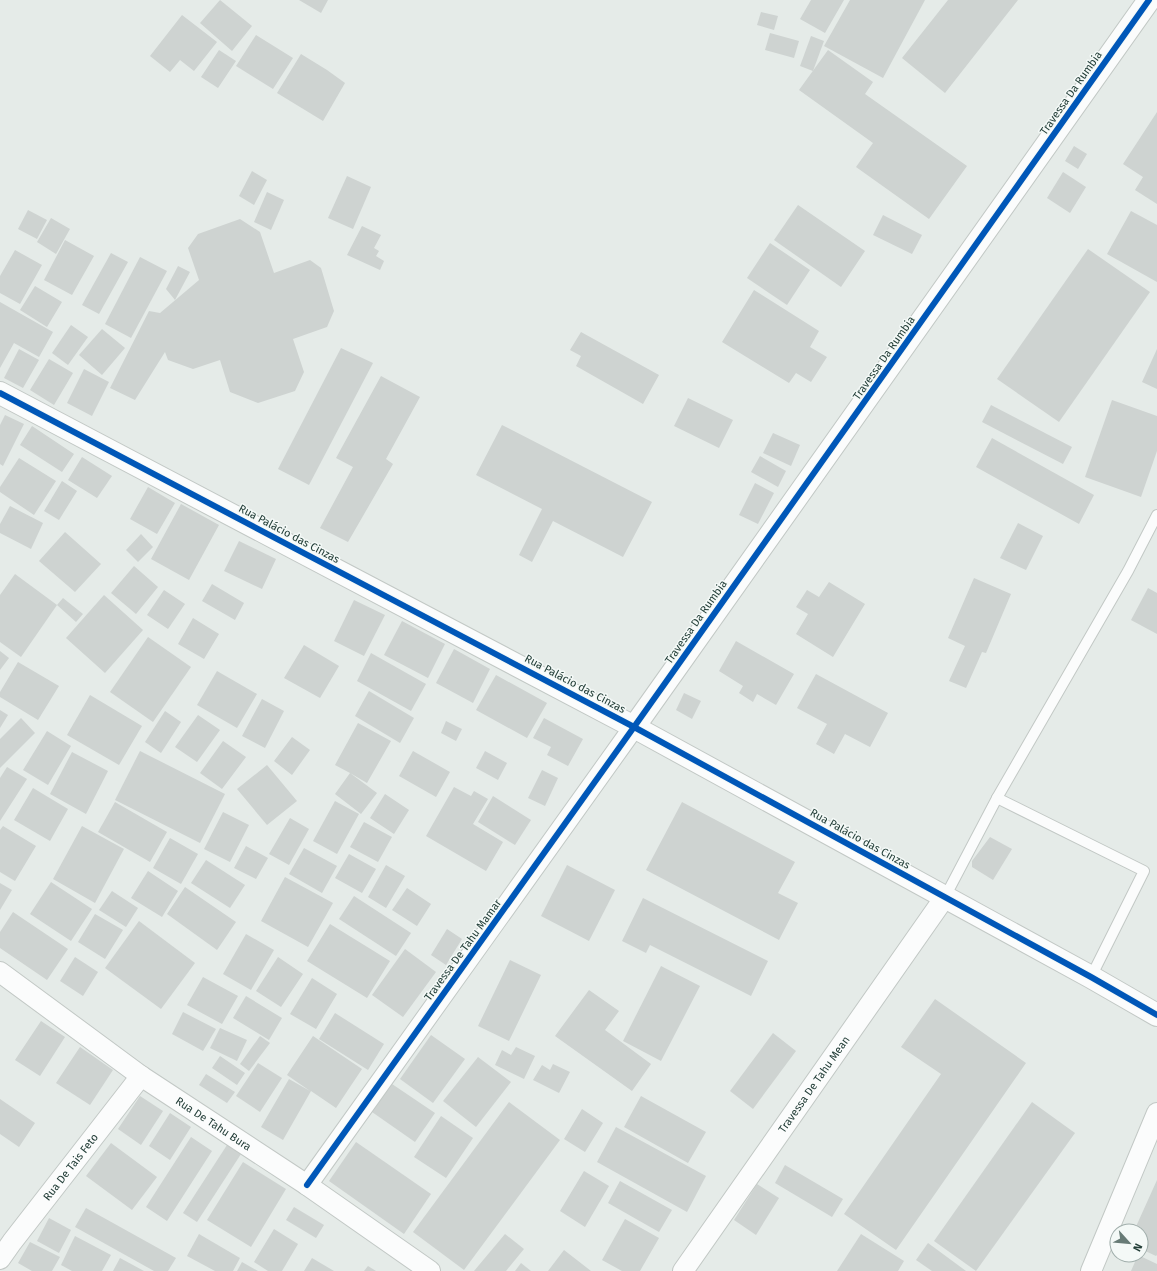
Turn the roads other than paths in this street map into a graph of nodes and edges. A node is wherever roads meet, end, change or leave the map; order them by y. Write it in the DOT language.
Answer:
graph roads {
  1 [pos="1149,0"];
  2 [pos="0,393"];
  3 [pos="1157,514"];
  4 [pos="634,727"];
  5 [pos="997,798"];
  6 [pos="945,896"];
  7 [pos="0,972"];
  8 [pos="1091,977"];
  9 [pos="1157,1015"];
  10 [pos="141,1076"];
  11 [pos="1157,1113"];
  12 [pos="307,1185"];
  13 [pos="6,1238"];
  14 [pos="0,1259"];
  15 [pos="430,1271"];
  16 [pos="683,1271"];
  17 [pos="1091,1271"];
  1 -- 4 [label="street, Travessa Da Rumbia"];
  2 -- 4 [label="street, Rua Palácio das Cinzas"];
  3 -- 5 [label="lane"];
  4 -- 6 [label="street, Rua Palácio das Cinzas"];
  4 -- 12 [label="street, Travessa De Tahu Mamar"];
  5 -- 6 [label="lane"];
  5 -- 8 [label="lane"];
  6 -- 8 [label="street, Rua Palácio das Cinzas"];
  6 -- 16 [label="street, Travessa De Tahu Mean"];
  7 -- 10 [label="street, Rua De Tahu Bura"];
  8 -- 9 [label="street, Rua Palácio das Cinzas"];
  10 -- 12 [label="street, Rua De Tahu Bura"];
  10 -- 13 [label="street, Rua De Tais Feto"];
  11 -- 17 [label="street"];
  12 -- 15 [label="street, Rua De Tahu Bura"];
  13 -- 14 [label="street, Rua De Tais Feto"];
}
